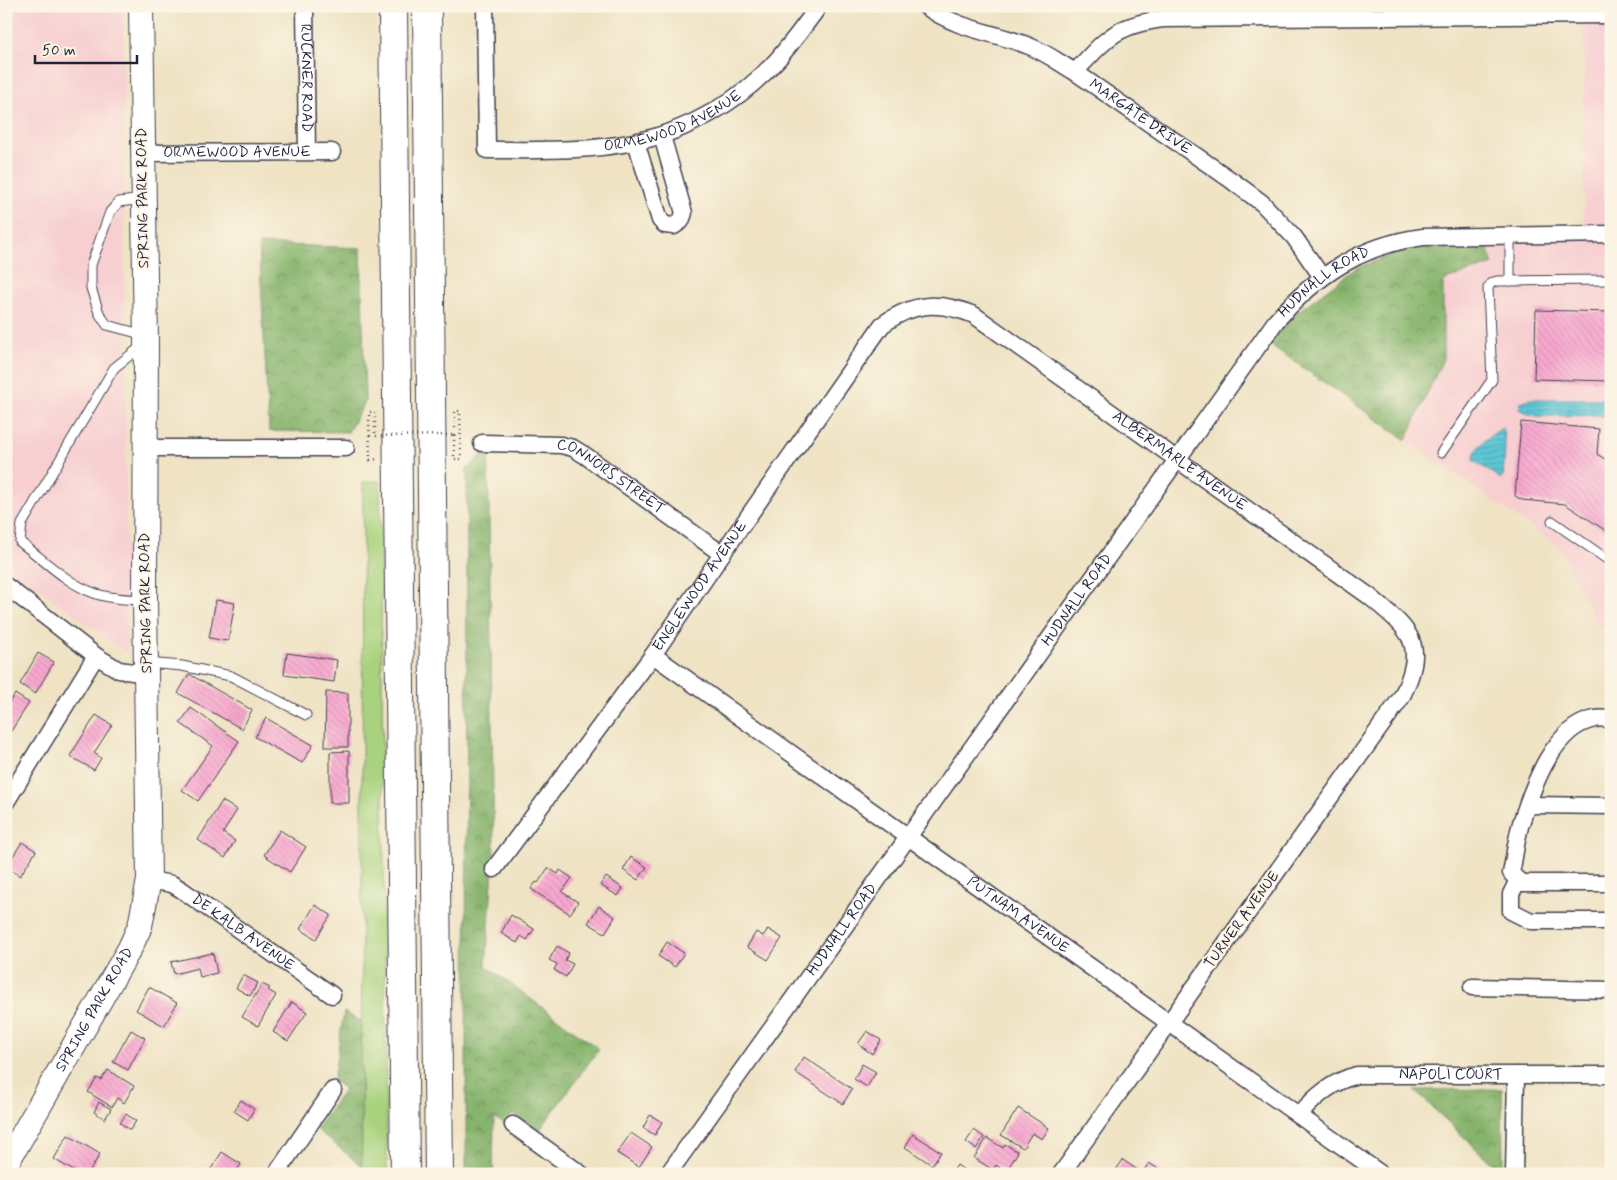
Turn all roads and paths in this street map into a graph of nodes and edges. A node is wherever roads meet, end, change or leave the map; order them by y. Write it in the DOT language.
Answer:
graph roads {
  1 [pos="141,6"];
  2 [pos="305,6"];
  3 [pos="393,6"];
  4 [pos="427,6"];
  5 [pos="486,6"];
  6 [pos="819,6"];
  7 [pos="925,6"];
  8 [pos="1579,11"];
  9 [pos="1611,15"];
  10 [pos="1075,72"];
  11 [pos="662,136"];
  12 [pos="636,142"];
  13 [pos="307,151"];
  14 [pos="332,152"];
  15 [pos="142,153"];
  16 [pos="143,199"];
  17 [pos="1611,234"];
  18 [pos="1510,236"];
  19 [pos="1322,277"];
  20 [pos="1611,280"];
  21 [pos="1510,281"];
  22 [pos="910,309"];
  23 [pos="146,339"];
  24 [pos="455,433"];
  25 [pos="376,434"];
  26 [pos="482,443"];
  27 [pos="376,444"];
  28 [pos="144,448"];
  29 [pos="346,448"];
  30 [pos="376,452"];
  31 [pos="1441,454"];
  32 [pos="1177,461"];
  33 [pos="1552,521"];
  34 [pos="722,554"];
  35 [pos="1611,562"];
  36 [pos="6,586"];
  37 [pos="145,600"];
  38 [pos="653,655"];
  39 [pos="96,656"];
  40 [pos="1415,662"];
  41 [pos="147,669"];
  42 [pos="306,716"];
  43 [pos="1611,719"];
  44 [pos="6,802"];
  45 [pos="1528,805"];
  46 [pos="1611,806"];
  47 [pos="910,836"];
  48 [pos="494,869"];
  49 [pos="149,880"];
  50 [pos="1518,880"];
  51 [pos="1611,883"];
  52 [pos="1611,921"];
  53 [pos="1472,987"];
  54 [pos="1611,990"];
  55 [pos="332,995"];
  56 [pos="1170,1022"];
  57 [pos="1516,1075"];
  58 [pos="1611,1075"];
  59 [pos="333,1090"];
  60 [pos="1300,1114"];
  61 [pos="513,1125"];
  62 [pos="6,1164"];
  63 [pos="276,1174"];
  64 [pos="405,1174"];
  65 [pos="439,1174"];
  66 [pos="580,1174"];
  67 [pos="668,1174"];
  68 [pos="1061,1174"];
  69 [pos="1381,1174"];
  70 [pos="1514,1174"];
  1 -- 15 [label="main road, SPRING PARK ROAD"];
  2 -- 13 [label="street, RUCKNER ROAD"];
  3 -- 64 [label="highway"];
  4 -- 65 [label="highway"];
  5 -- 12 [label="street, ORMEWOOD AVENUE"];
  6 -- 11 [label="street, ORMEWOOD AVENUE"];
  7 -- 10 [label="street, MARGATE DRIVE"];
  8 -- 9 [label="street"];
  8 -- 10 [label="street"];
  10 -- 19 [label="street, MARGATE DRIVE"];
  11 -- 12 [label="street, ORMEWOOD AVENUE"];
  11 -- 12 [label="street"];
  13 -- 14 [label="street, ORMEWOOD AVENUE"];
  13 -- 15 [label="street, ORMEWOOD AVENUE"];
  15 -- 16 [label="main road, SPRING PARK ROAD"];
  16 -- 23 [label="main road, SPRING PARK ROAD"];
  16 -- 23 [label="lane"];
  17 -- 18 [label="street, HUDNALL ROAD"];
  18 -- 19 [label="street, HUDNALL ROAD"];
  18 -- 21 [label="lane"];
  19 -- 32 [label="street, HUDNALL ROAD"];
  20 -- 21 [label="lane"];
  21 -- 31 [label="lane"];
  22 -- 32 [label="street, ALBERMARLE AVENUE"];
  22 -- 34 [label="street, ENGLEWOOD AVENUE"];
  23 -- 28 [label="main road, SPRING PARK ROAD"];
  23 -- 37 [label="lane"];
  24 -- 24 [label="path"];
  24 -- 25 [label="path, bridge"];
  25 -- 27 [label="path"];
  25 -- 30 [label="path"];
  26 -- 34 [label="street, CONNORS STREET"];
  28 -- 29 [label="street"];
  28 -- 37 [label="main road, SPRING PARK ROAD"];
  32 -- 40 [label="street, ALBERMARLE AVENUE"];
  32 -- 47 [label="street, HUDNALL ROAD"];
  33 -- 35 [label="lane"];
  34 -- 38 [label="street, ENGLEWOOD AVENUE"];
  36 -- 39 [label="street"];
  37 -- 41 [label="main road, SPRING PARK ROAD"];
  38 -- 47 [label="street, PUTNAM AVENUE"];
  38 -- 48 [label="street, ENGLEWOOD AVENUE"];
  39 -- 41 [label="street"];
  39 -- 44 [label="street"];
  40 -- 56 [label="street, TURNER AVENUE"];
  41 -- 42 [label="lane"];
  41 -- 49 [label="main road, SPRING PARK ROAD"];
  43 -- 45 [label="street"];
  45 -- 46 [label="street"];
  45 -- 50 [label="street"];
  47 -- 56 [label="street, PUTNAM AVENUE"];
  47 -- 67 [label="street, HUDNALL ROAD"];
  49 -- 55 [label="street, DE KALB AVENUE"];
  49 -- 62 [label="main road, SPRING PARK ROAD"];
  50 -- 51 [label="street"];
  50 -- 52 [label="street"];
  53 -- 54 [label="street"];
  56 -- 60 [label="street, PUTNAM AVENUE"];
  56 -- 68 [label="street, TURNER AVENUE"];
  57 -- 58 [label="street"];
  57 -- 60 [label="street, NAPOLI COURT"];
  57 -- 70 [label="street, NAPOLI COURT"];
  59 -- 63 [label="street"];
  60 -- 69 [label="street, PUTNAM AVENUE"];
  61 -- 66 [label="street"];
}
